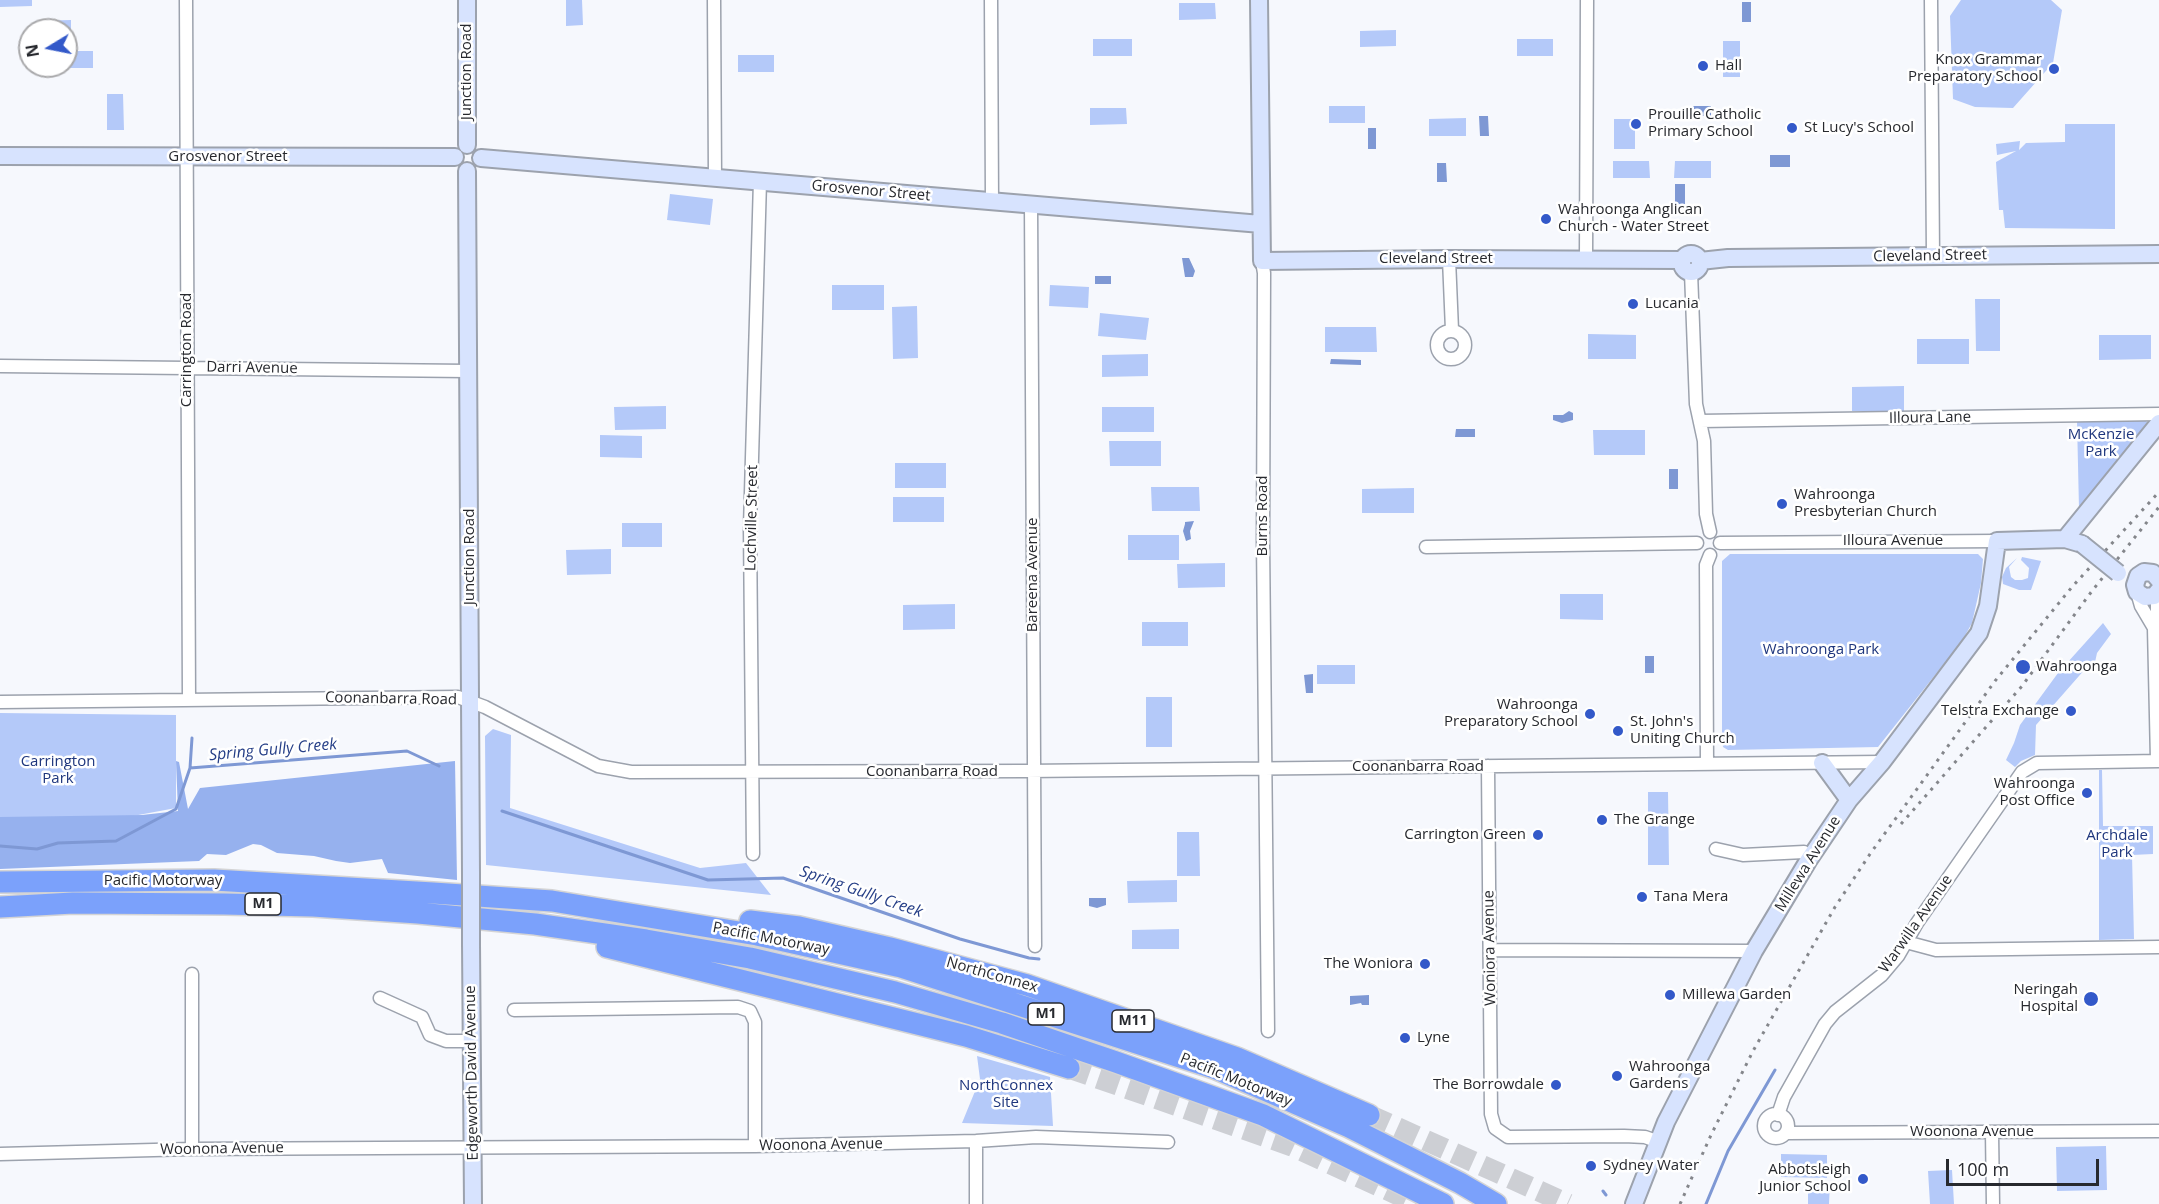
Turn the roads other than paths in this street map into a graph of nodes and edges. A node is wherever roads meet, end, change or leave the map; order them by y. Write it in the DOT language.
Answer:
graph roads {
  1 [pos="186,0"];
  2 [pos="467,0"];
  3 [pos="714,0"];
  4 [pos="991,0"];
  5 [pos="1259,0"];
  6 [pos="1587,0"];
  7 [pos="1931,0"];
  8 [pos="461,151"];
  9 [pos="0,156"];
  10 [pos="187,157"];
  11 [pos="481,158"];
  12 [pos="467,171"];
  13 [pos="715,177"];
  14 [pos="760,181"];
  15 [pos="992,201"];
  16 [pos="1030,204"];
  17 [pos="1261,224"];
  18 [pos="2159,254"];
  19 [pos="1933,256"];
  20 [pos="1449,259"];
  21 [pos="1586,259"];
  22 [pos="1262,261"];
  23 [pos="1691,264"];
  24 [pos="1452,330"];
  25 [pos="0,366"];
  26 [pos="188,367"];
  27 [pos="468,371"];
  28 [pos="2159,414"];
  29 [pos="1700,421"];
  30 [pos="2159,423"];
  31 [pos="1710,532"];
  32 [pos="2065,540"];
  33 [pos="1997,541"];
  34 [pos="1698,543"];
  35 [pos="1720,543"];
  36 [pos="1426,547"];
  37 [pos="1710,555"];
  38 [pos="2158,584"];
  39 [pos="2136,587"];
  40 [pos="2154,628"];
  41 [pos="2157,650"];
  42 [pos="189,699"];
  43 [pos="0,702"];
  44 [pos="470,702"];
  45 [pos="2158,760"];
  46 [pos="1882,762"];
  47 [pos="1707,763"];
  48 [pos="1822,763"];
  49 [pos="1488,766"];
  50 [pos="1265,768"];
  51 [pos="1034,771"];
  52 [pos="752,773"];
  53 [pos="1849,800"];
  54 [pos="1716,849"];
  55 [pos="753,854"];
  56 [pos="1811,858"];
  57 [pos="0,882"];
  58 [pos="0,907"];
  59 [pos="632,914"];
  60 [pos="501,922"];
  61 [pos="1906,942"];
  62 [pos="471,943"];
  63 [pos="1035,946"];
  64 [pos="2159,947"];
  65 [pos="1490,950"];
  66 [pos="1754,951"];
  67 [pos="192,974"];
  68 [pos="380,998"];
  69 [pos="514,1010"];
  70 [pos="1268,1031"];
  71 [pos="471,1041"];
  72 [pos="1070,1068"];
  73 [pos="1778,1114"];
  74 [pos="1369,1115"];
  75 [pos="2159,1131"];
  76 [pos="1786,1132"];
  77 [pos="1992,1132"];
  78 [pos="976,1141"];
  79 [pos="1168,1142"];
  80 [pos="1659,1142"];
  81 [pos="756,1146"];
  82 [pos="473,1148"];
  83 [pos="192,1149"];
  84 [pos="0,1154"];
  85 [pos="473,1204"];
  86 [pos="975,1204"];
  87 [pos="1443,1204"];
  88 [pos="1496,1204"];
  89 [pos="1634,1204"];
  90 [pos="1993,1204"];
  1 -- 10 [label="street, Carrington Road"];
  2 -- 8 [label="street, Junction Road"];
  3 -- 13 [label="street"];
  4 -- 15 [label="street"];
  5 -- 17 [label="street, Burns Road"];
  6 -- 21 [label="street"];
  7 -- 19 [label="street"];
  8 -- 10 [label="street, Grosvenor Street"];
  8 -- 11 [label="street"];
  8 -- 12 [label="street"];
  9 -- 10 [label="street, Grosvenor Street"];
  10 -- 26 [label="street, Carrington Road"];
  11 -- 12 [label="street"];
  11 -- 13 [label="street, Grosvenor Street"];
  12 -- 27 [label="street, Junction Road"];
  13 -- 14 [label="street, Grosvenor Street"];
  14 -- 15 [label="street, Grosvenor Street"];
  14 -- 52 [label="street, Lochville Street"];
  15 -- 16 [label="street, Grosvenor Street"];
  16 -- 17 [label="street, Grosvenor Street"];
  16 -- 51 [label="street, Bareena Avenue"];
  17 -- 22 [label="street, Burns Road"];
  18 -- 19 [label="street, Cleveland Street"];
  19 -- 23 [label="street, Cleveland Street"];
  20 -- 21 [label="street, Cleveland Street"];
  20 -- 22 [label="street, Cleveland Street"];
  20 -- 24 [label="street"];
  21 -- 23 [label="street, Cleveland Street"];
  22 -- 50 [label="street, Burns Road"];
  23 -- 29 [label="street"];
  25 -- 26 [label="street, Darri Avenue"];
  26 -- 27 [label="street, Darri Avenue"];
  26 -- 42 [label="street, Carrington Road"];
  27 -- 44 [label="street, Junction Road"];
  28 -- 29 [label="street, Illoura Lane"];
  29 -- 31 [label="street"];
  30 -- 32 [label="street"];
  31 -- 34 [label="street"];
  31 -- 35 [label="street"];
  32 -- 33 [label="street, Illoura Avenue"];
  32 -- 39 [label="street, Illoura Avenue, bridge"];
  33 -- 35 [label="street, Illoura Avenue"];
  33 -- 46 [label="street, Millewa Avenue"];
  34 -- 36 [label="street"];
  34 -- 37 [label="street"];
  35 -- 37 [label="street"];
  37 -- 47 [label="street"];
  38 -- 39 [label="street"];
  38 -- 40 [label="street"];
  39 -- 40 [label="street"];
  40 -- 41 [label="street"];
  41 -- 45 [label="street"];
  42 -- 43 [label="street, Coonanbarra Road"];
  42 -- 44 [label="street, Coonanbarra Road"];
  44 -- 52 [label="street, Coonanbarra Road"];
  44 -- 62 [label="street, Junction Road, bridge"];
  45 -- 61 [label="street, Warwilla Avenue"];
  46 -- 48 [label="street, Coonanbarra Road"];
  46 -- 53 [label="street, Millewa Avenue"];
  47 -- 48 [label="street, Coonanbarra Road"];
  47 -- 49 [label="street, Coonanbarra Road"];
  48 -- 53 [label="street"];
  49 -- 50 [label="street, Coonanbarra Road"];
  49 -- 65 [label="street, Woniora Avenue"];
  50 -- 51 [label="street, Coonanbarra Road"];
  50 -- 70 [label="street, Burns Road"];
  51 -- 52 [label="street, Coonanbarra Road"];
  51 -- 63 [label="street, Bareena Avenue"];
  52 -- 55 [label="street, Lochville Street"];
  53 -- 56 [label="street, Millewa Avenue"];
  54 -- 56 [label="street"];
  56 -- 66 [label="street, Millewa Avenue"];
  57 -- 59 [label="highway, Pacific Motorway / M1"];
  58 -- 60 [label="highway, Pacific Motorway / M1"];
  59 -- 74 [label="highway, NorthConnex / M11"];
  59 -- 88 [label="highway, Pacific Motorway / M1"];
  60 -- 72 [label="highway"];
  60 -- 87 [label="highway, Pacific Motorway / M1"];
  61 -- 64 [label="street"];
  61 -- 73 [label="street, Warwilla Avenue"];
  62 -- 71 [label="street, Edgeworth David Avenue"];
  65 -- 66 [label="street"];
  65 -- 80 [label="street, Woniora Avenue"];
  66 -- 80 [label="street, Millewa Avenue"];
  67 -- 83 [label="street"];
  68 -- 71 [label="street"];
  69 -- 81 [label="street"];
  71 -- 82 [label="street, Edgeworth David Avenue"];
  73 -- 76 [label="street"];
  73 -- 76 [label="street"];
  75 -- 77 [label="street, Woonona Avenue"];
  76 -- 77 [label="street, Woonona Avenue"];
  77 -- 90 [label="street"];
  78 -- 79 [label="street, Woonona Avenue"];
  78 -- 81 [label="street, Woonona Avenue"];
  78 -- 86 [label="street"];
  80 -- 89 [label="street, Millewa Avenue"];
  81 -- 82 [label="street, Woonona Avenue"];
  82 -- 83 [label="street, Woonona Avenue"];
  82 -- 85 [label="street, Edgeworth David Avenue"];
  83 -- 84 [label="street, Woonona Avenue"];
}
